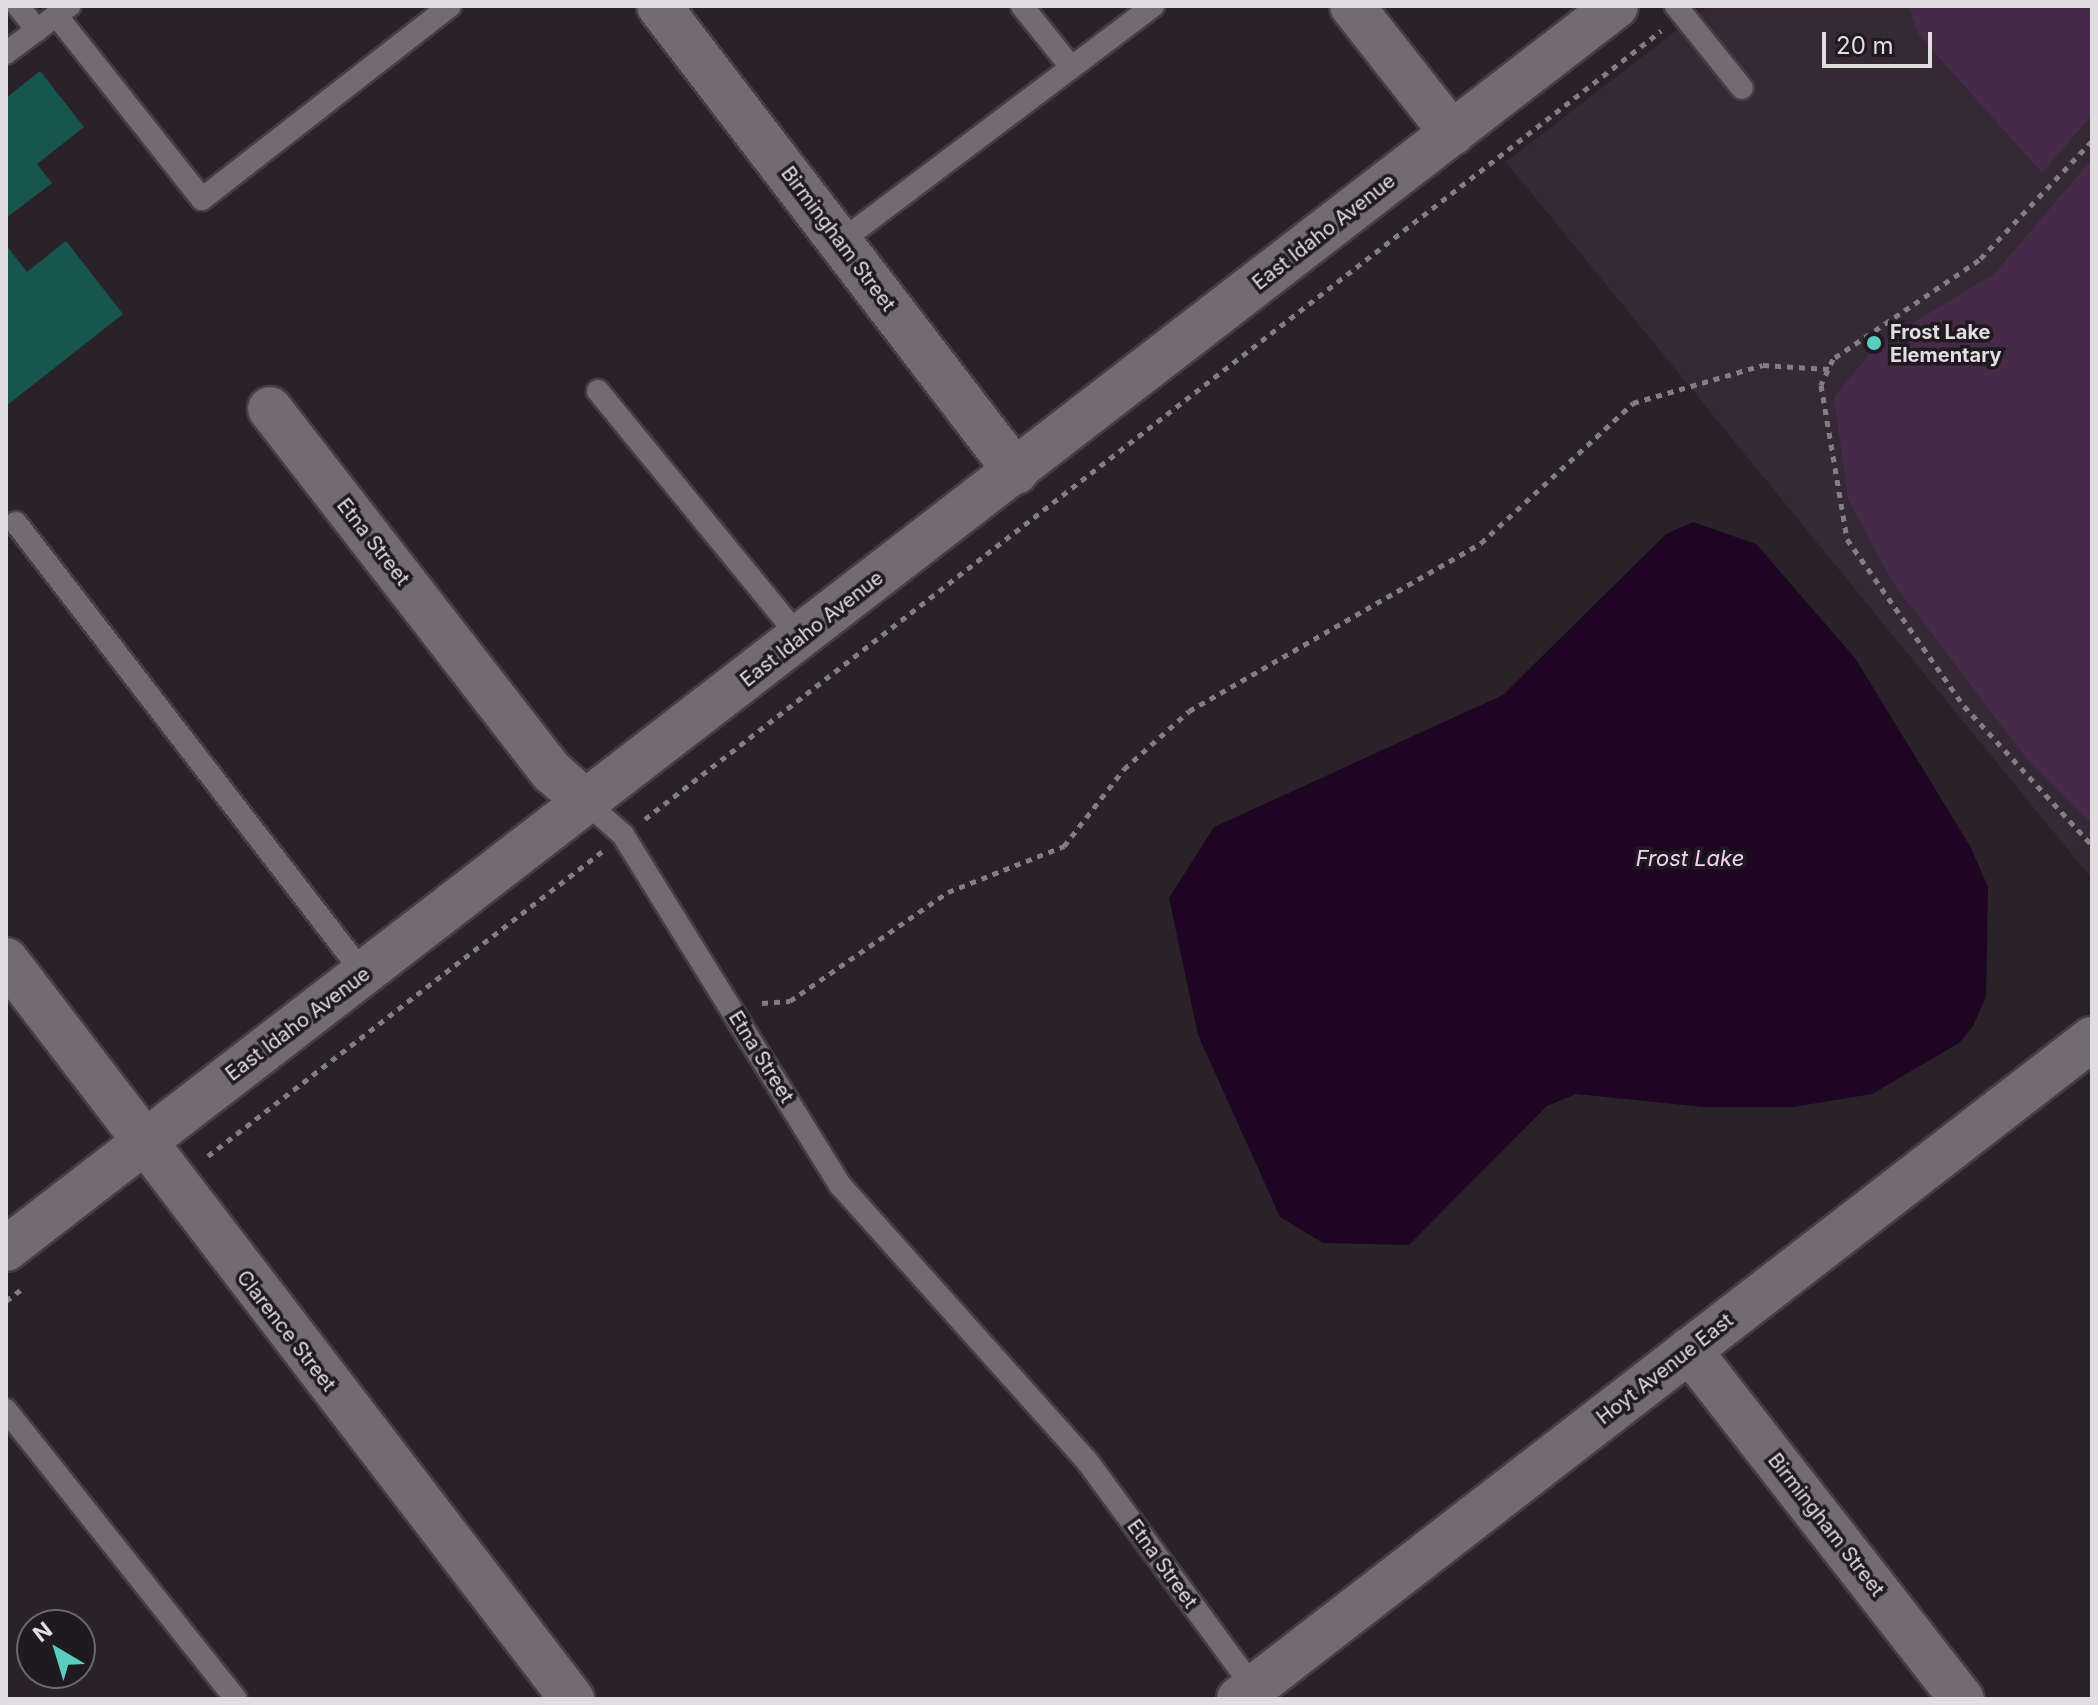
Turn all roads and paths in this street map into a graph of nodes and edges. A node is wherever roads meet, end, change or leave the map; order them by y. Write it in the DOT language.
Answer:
graph roads {
  1 [pos="18,6"];
  2 [pos="450,6"];
  3 [pos="659,6"];
  4 [pos="1022,6"];
  5 [pos="1153,6"];
  6 [pos="1352,6"];
  7 [pos="1616,6"];
  8 [pos="1680,10"];
  9 [pos="63,11"];
  10 [pos="37,30"];
  11 [pos="6,53"];
  12 [pos="1071,67"];
  13 [pos="1742,88"];
  14 [pos="1452,133"];
  15 [pos="2092,141"];
  16 [pos="840,242"];
  17 [pos="1829,369"];
  18 [pos="598,391"];
  19 [pos="270,409"];
  20 [pos="1016,472"];
  21 [pos="16,523"];
  22 [pos="801,639"];
  23 [pos="586,802"];
  24 [pos="623,835"];
  25 [pos="647,836"];
  26 [pos="2092,845"];
  27 [pos="6,960"];
  28 [pos="364,974"];
  29 [pos="754,992"];
  30 [pos="2092,1039"];
  31 [pos="141,1144"];
  32 [pos="195,1166"];
  33 [pos="6,1249"];
  34 [pos="1689,1350"];
  35 [pos="6,1410"];
  36 [pos="1251,1695"];
  37 [pos="236,1699"];
  38 [pos="572,1699"];
  39 [pos="1962,1699"];
  1 -- 10 [label="lane"];
  2 -- 9 [label="lane"];
  3 -- 16 [label="street, Birmingham Street"];
  4 -- 12 [label="lane"];
  5 -- 12 [label="lane"];
  6 -- 14 [label="street"];
  7 -- 14 [label="street, East Idaho Avenue"];
  8 -- 13 [label="lane"];
  8 -- 25 [label="path"];
  9 -- 10 [label="lane"];
  10 -- 11 [label="lane"];
  12 -- 16 [label="lane"];
  14 -- 20 [label="street, East Idaho Avenue"];
  15 -- 17 [label="path"];
  16 -- 20 [label="street, Birmingham Street"];
  17 -- 26 [label="path"];
  17 -- 29 [label="path"];
  18 -- 22 [label="lane"];
  19 -- 23 [label="street, Etna Street"];
  20 -- 22 [label="street, East Idaho Avenue"];
  21 -- 28 [label="lane"];
  22 -- 23 [label="street, East Idaho Avenue"];
  23 -- 24 [label="lane, Etna Street"];
  23 -- 28 [label="street, East Idaho Avenue"];
  24 -- 32 [label="path"];
  24 -- 36 [label="lane, Etna Street"];
  27 -- 31 [label="street, Clarence Street"];
  28 -- 31 [label="street, East Idaho Avenue"];
  30 -- 34 [label="street, Hoyt Avenue East"];
  31 -- 33 [label="street, East Idaho Avenue"];
  31 -- 38 [label="street, Clarence Street"];
  34 -- 36 [label="street, Hoyt Avenue East"];
  34 -- 39 [label="street, Birmingham Street"];
  35 -- 37 [label="lane"];
}
